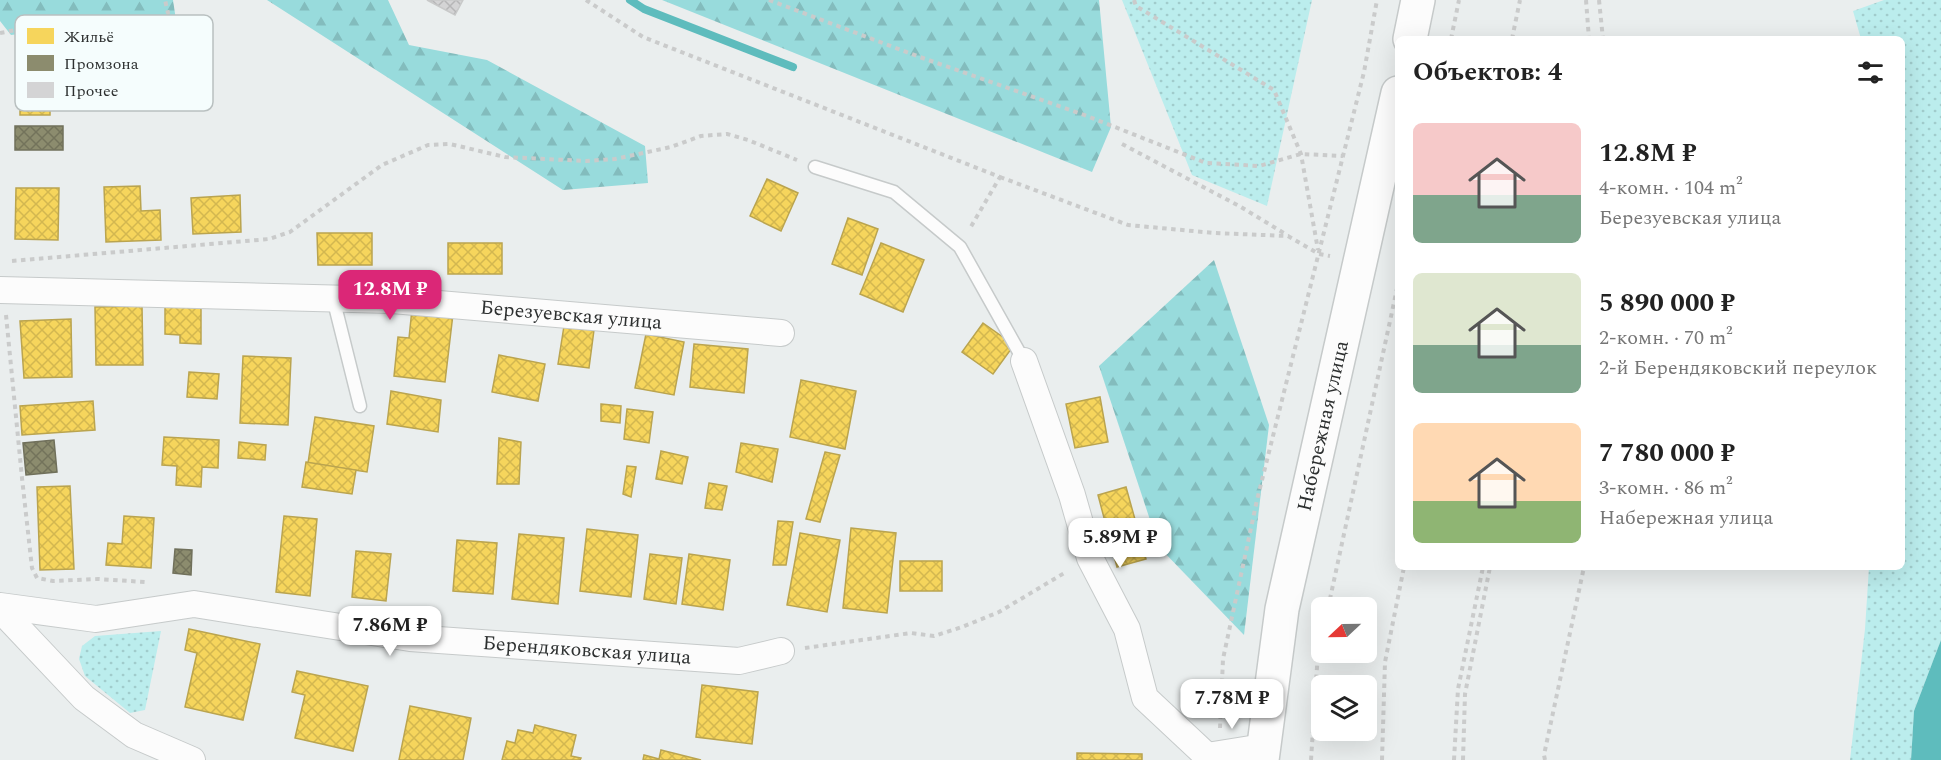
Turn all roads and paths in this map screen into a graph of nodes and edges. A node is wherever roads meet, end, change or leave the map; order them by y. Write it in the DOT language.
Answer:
graph roads {
  1 [pos="165,0"];
  2 [pos="586,0"];
  3 [pos="770,0"];
  4 [pos="1134,0"];
  5 [pos="1377,0"];
  6 [pos="1418,0"];
  7 [pos="1459,0"];
  8 [pos="1520,0"];
  9 [pos="1586,0"];
  10 [pos="1599,0"];
  11 [pos="166,15"];
  12 [pos="15,30"];
  13 [pos="0,33"];
  14 [pos="1411,36"];
  15 [pos="1452,36"];
  16 [pos="1513,36"];
  17 [pos="1589,36"];
  18 [pos="1603,36"];
  19 [pos="1395,107"];
  20 [pos="1122,144"];
  21 [pos="1301,154"];
  22 [pos="1343,156"];
  23 [pos="815,167"];
  24 [pos="1000,177"];
  25 [pos="1288,236"];
  26 [pos="960,247"];
  27 [pos="1318,254"];
  28 [pos="12,261"];
  29 [pos="1361,263"];
  30 [pos="0,290"];
  31 [pos="333,298"];
  32 [pos="1395,298"];
  33 [pos="6,315"];
  34 [pos="782,333"];
  35 [pos="1024,361"];
  36 [pos="360,406"];
  37 [pos="1090,558"];
  38 [pos="1403,570"];
  39 [pos="1482,570"];
  40 [pos="1489,570"];
  41 [pos="1583,570"];
  42 [pos="154,583"];
  43 [pos="1330,597"];
  44 [pos="0,608"];
  45 [pos="781,651"];
  46 [pos="1317,663"];
  47 [pos="1263,753"];
  48 [pos="1211,757"];
  49 [pos="192,760"];
  50 [pos="1311,760"];
  51 [pos="1382,760"];
  52 [pos="1454,760"];
  53 [pos="1463,760"];
  54 [pos="1545,760"];
  1 -- 11 [label="path"];
  2 -- 24 [label="path"];
  3 -- 21 [label="path"];
  4 -- 21 [label="path"];
  5 -- 22 [label="path"];
  6 -- 14 [label="main road"];
  7 -- 15 [label="path"];
  8 -- 16 [label="path"];
  9 -- 17 [label="path"];
  10 -- 18 [label="path"];
  12 -- 13 [label="path"];
  19 -- 29 [label="main road, Набережная улица"];
  20 -- 25 [label="path"];
  21 -- 22 [label="path"];
  21 -- 27 [label="path"];
  22 -- 27 [label="path"];
  23 -- 26 [label="lane"];
  23 -- 28 [label="path"];
  24 -- 25 [label="path"];
  24 -- 26 [label="path"];
  25 -- 27 [label="path"];
  26 -- 35 [label="lane"];
  27 -- 29 [label="path"];
  27 -- 48 [label="path"];
  29 -- 47 [label="main road, Набережная улица"];
  30 -- 31 [label="street, Березуевская улица"];
  31 -- 34 [label="street, Березуевская улица"];
  31 -- 36 [label="lane"];
  32 -- 43 [label="path"];
  33 -- 42 [label="path"];
  35 -- 37 [label="street"];
  37 -- 45 [label="path"];
  37 -- 48 [label="street"];
  38 -- 51 [label="path"];
  39 -- 52 [label="path"];
  40 -- 53 [label="path"];
  41 -- 54 [label="path"];
  44 -- 45 [label="street, Берендяковская улица"];
  44 -- 49 [label="street, Берендяковская улица"];
  46 -- 50 [label="path"];
  47 -- 48 [label="street"];
}
